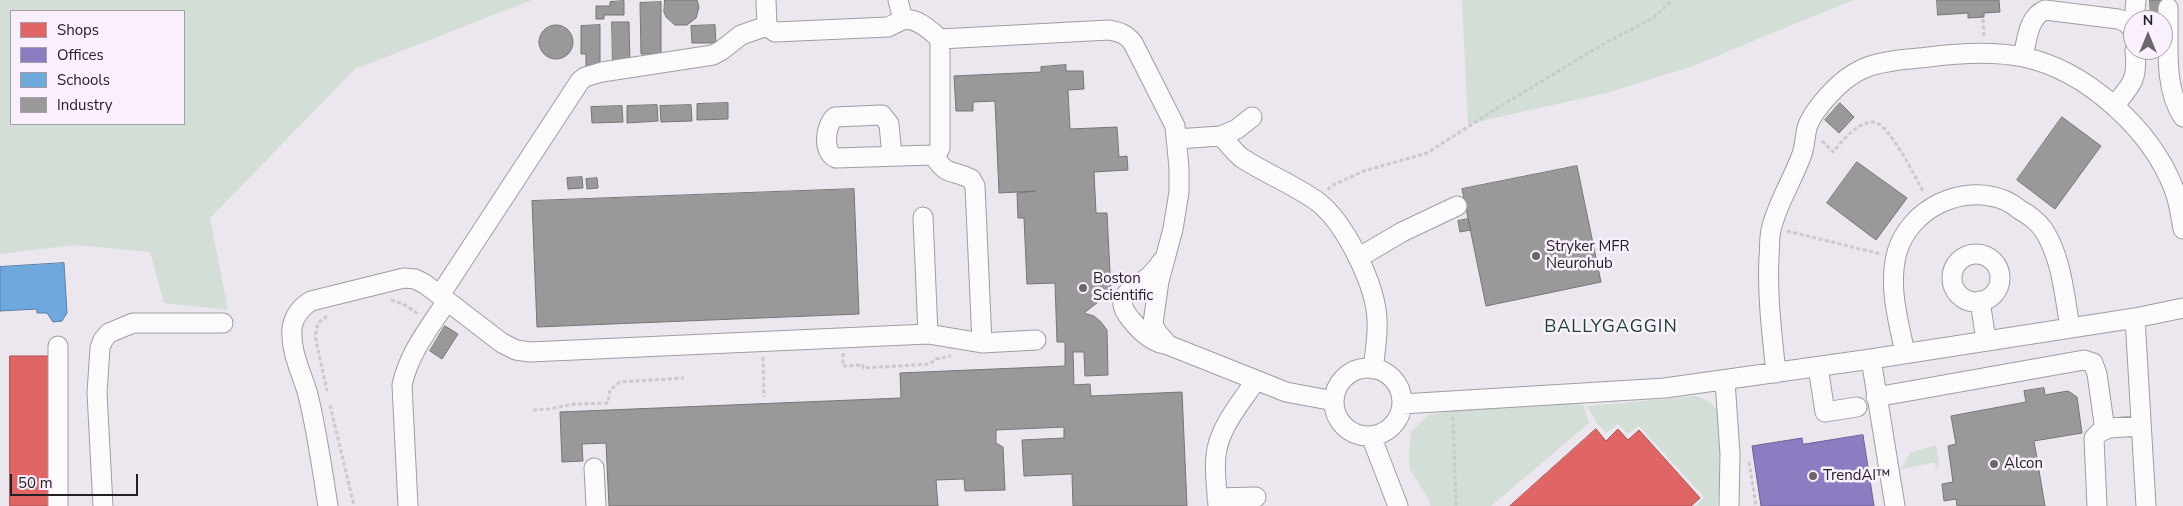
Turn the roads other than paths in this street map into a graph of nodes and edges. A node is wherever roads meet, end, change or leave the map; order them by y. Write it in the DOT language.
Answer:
graph roads {
  1 [pos="766,0"];
  2 [pos="898,0"];
  3 [pos="2168,8"];
  4 [pos="903,20"];
  5 [pos="2123,21"];
  6 [pos="767,26"];
  7 [pos="940,40"];
  8 [pos="2023,57"];
  9 [pos="2135,60"];
  10 [pos="2114,106"];
  11 [pos="1252,117"];
  12 [pos="2183,117"];
  13 [pos="1221,136"];
  14 [pos="1176,139"];
  15 [pos="933,155"];
  16 [pos="892,156"];
  17 [pos="1457,206"];
  18 [pos="923,217"];
  19 [pos="2183,229"];
  20 [pos="1166,256"];
  21 [pos="1358,258"];
  22 [pos="443,298"];
  23 [pos="1980,301"];
  24 [pos="2183,308"];
  25 [pos="2135,318"];
  26 [pos="223,323"];
  27 [pos="2070,327"];
  28 [pos="928,334"];
  29 [pos="1036,340"];
  30 [pos="1986,340"];
  31 [pos="977,342"];
  32 [pos="1168,345"];
  33 [pos="58,346"];
  34 [pos="1905,353"];
  35 [pos="1871,359"];
  36 [pos="1818,367"];
  37 [pos="1373,369"];
  38 [pos="1776,373"];
  39 [pos="1256,380"];
  40 [pos="1725,381"];
  41 [pos="1876,396"];
  42 [pos="1334,401"];
  43 [pos="1402,404"];
  44 [pos="1857,407"];
  45 [pos="2140,426"];
  46 [pos="2109,428"];
  47 [pos="1371,436"];
  48 [pos="594,468"];
  49 [pos="1256,497"];
  50 [pos="1218,502"];
  51 [pos="58,506"];
  52 [pos="103,506"];
  53 [pos="328,506"];
  54 [pos="408,506"];
  55 [pos="596,506"];
  56 [pos="1398,506"];
  57 [pos="1729,506"];
  58 [pos="1895,506"];
  59 [pos="2097,506"];
  60 [pos="2146,506"];
  1 -- 6 [label="street"];
  2 -- 4 [label="street"];
  3 -- 12 [label="street"];
  4 -- 6 [label="street"];
  4 -- 7 [label="street"];
  5 -- 8 [label="street"];
  6 -- 22 [label="street"];
  7 -- 14 [label="street"];
  7 -- 15 [label="street"];
  8 -- 10 [label="street"];
  8 -- 38 [label="street"];
  9 -- 10 [label="street"];
  10 -- 19 [label="street"];
  11 -- 13 [label="street"];
  13 -- 14 [label="street"];
  13 -- 21 [label="street"];
  14 -- 20 [label="street"];
  15 -- 16 [label="street"];
  15 -- 31 [label="street"];
  17 -- 21 [label="street"];
  18 -- 28 [label="street"];
  20 -- 32 [label="street"];
  20 -- 32 [label="street"];
  21 -- 37 [label="street"];
  22 -- 28 [label="street"];
  22 -- 53 [label="street"];
  22 -- 54 [label="street"];
  23 -- 30 [label="street"];
  24 -- 25 [label="street"];
  25 -- 27 [label="street"];
  25 -- 45 [label="street"];
  26 -- 52 [label="street"];
  27 -- 30 [label="street"];
  27 -- 34 [label="street"];
  28 -- 31 [label="street"];
  29 -- 31 [label="street"];
  30 -- 34 [label="street"];
  32 -- 39 [label="street"];
  33 -- 51 [label="street"];
  34 -- 35 [label="street"];
  35 -- 36 [label="street"];
  35 -- 41 [label="street"];
  36 -- 38 [label="street"];
  36 -- 44 [label="street"];
  37 -- 42 [label="street"];
  37 -- 43 [label="street"];
  38 -- 40 [label="street"];
  39 -- 42 [label="street"];
  39 -- 50 [label="street"];
  40 -- 43 [label="street"];
  40 -- 57 [label="street"];
  41 -- 46 [label="street"];
  41 -- 58 [label="street"];
  42 -- 47 [label="street"];
  43 -- 47 [label="street"];
  45 -- 46 [label="street"];
  45 -- 60 [label="street"];
  46 -- 59 [label="street"];
  47 -- 56 [label="street"];
  48 -- 55 [label="street"];
  49 -- 50 [label="street"];
}
